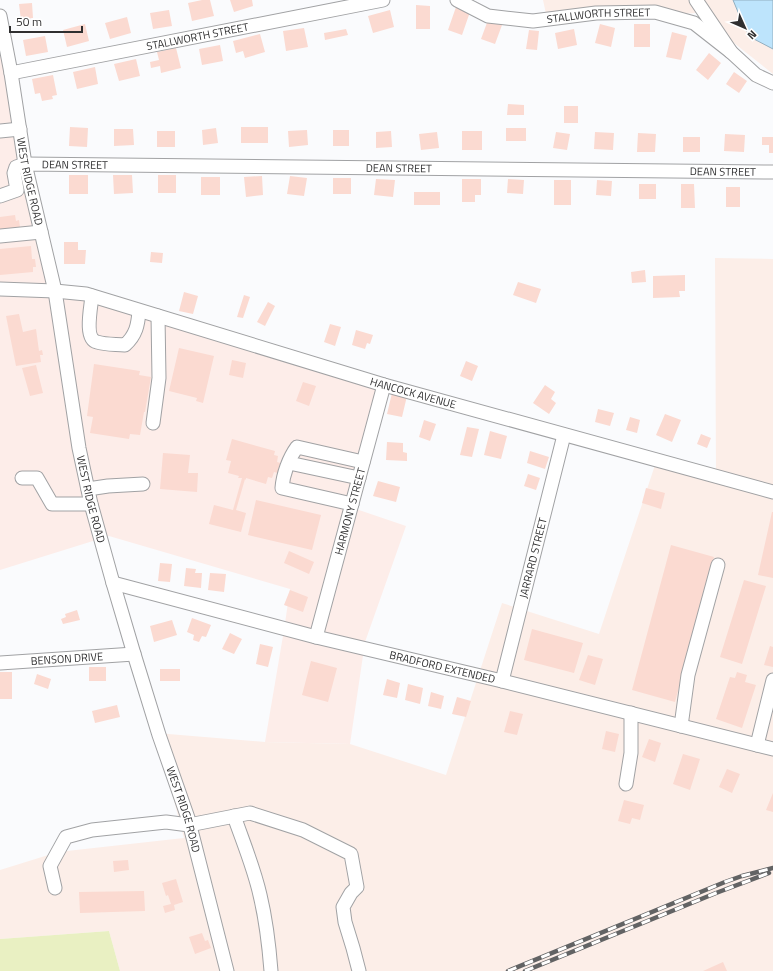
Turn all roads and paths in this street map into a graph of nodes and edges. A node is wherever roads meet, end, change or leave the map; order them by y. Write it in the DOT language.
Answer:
graph roads {
  1 [pos="383,0"];
  2 [pos="457,0"];
  3 [pos="696,0"];
  4 [pos="0,16"];
  5 [pos="731,52"];
  6 [pos="7,70"];
  7 [pos="773,83"];
  8 [pos="20,129"];
  9 [pos="0,131"];
  10 [pos="25,164"];
  11 [pos="773,172"];
  12 [pos="31,188"];
  13 [pos="17,190"];
  14 [pos="0,196"];
  15 [pos="41,232"];
  16 [pos="0,236"];
  17 [pos="0,289"];
  18 [pos="55,290"];
  19 [pos="92,296"];
  20 [pos="139,311"];
  21 [pos="158,316"];
  22 [pos="384,385"];
  23 [pos="153,423"];
  24 [pos="564,435"];
  25 [pos="363,462"];
  26 [pos="289,463"];
  27 [pos="22,478"];
  28 [pos="359,478"];
  29 [pos="143,484"];
  30 [pos="88,489"];
  31 [pos="773,492"];
  32 [pos="92,504"];
  33 [pos="352,504"];
  34 [pos="718,565"];
  35 [pos="113,582"];
  36 [pos="316,637"];
  37 [pos="134,654"];
  38 [pos="0,663"];
  39 [pos="773,680"];
  40 [pos="502,681"];
  41 [pos="632,713"];
  42 [pos="680,726"];
  43 [pos="757,744"];
  44 [pos="773,749"];
  45 [pos="626,784"];
  46 [pos="234,816"];
  47 [pos="190,825"];
  48 [pos="55,888"];
  49 [pos="227,971"];
  50 [pos="271,971"];
  51 [pos="359,971"];
  1 -- 6 [label="street, STALLWORTH STREET"];
  2 -- 5 [label="street, STALLWORTH STREET"];
  3 -- 5 [label="street"];
  4 -- 6 [label="street, WEST RIDGE ROAD"];
  5 -- 7 [label="street"];
  6 -- 8 [label="street, WEST RIDGE ROAD"];
  8 -- 9 [label="street"];
  8 -- 10 [label="street, WEST RIDGE ROAD"];
  10 -- 11 [label="street, DEAN STREET"];
  10 -- 12 [label="street, WEST RIDGE ROAD"];
  10 -- 13 [label="street"];
  12 -- 13 [label="street"];
  12 -- 15 [label="street, WEST RIDGE ROAD"];
  13 -- 14 [label="street"];
  15 -- 16 [label="street"];
  15 -- 18 [label="street, WEST RIDGE ROAD"];
  17 -- 18 [label="street, HANCOCK AVENUE"];
  18 -- 19 [label="street, HANCOCK AVENUE"];
  18 -- 30 [label="street, WEST RIDGE ROAD"];
  19 -- 20 [label="street, HANCOCK AVENUE"];
  19 -- 20 [label="street"];
  20 -- 21 [label="street, HANCOCK AVENUE"];
  21 -- 22 [label="street, HANCOCK AVENUE"];
  21 -- 23 [label="street"];
  22 -- 24 [label="street, HANCOCK AVENUE"];
  22 -- 25 [label="street, HARMONY STREET"];
  24 -- 31 [label="street, HANCOCK AVENUE"];
  24 -- 40 [label="street, JARRARD STREET"];
  25 -- 26 [label="street"];
  25 -- 28 [label="street, HARMONY STREET"];
  26 -- 28 [label="street"];
  26 -- 33 [label="street"];
  27 -- 32 [label="street"];
  28 -- 33 [label="street, HARMONY STREET"];
  29 -- 30 [label="street"];
  30 -- 32 [label="street, WEST RIDGE ROAD"];
  32 -- 35 [label="street, WEST RIDGE ROAD"];
  33 -- 36 [label="street, HARMONY STREET"];
  34 -- 42 [label="street"];
  35 -- 36 [label="street, BRADFORD EXTENDED"];
  35 -- 37 [label="street, WEST RIDGE ROAD"];
  36 -- 40 [label="street, BRADFORD EXTENDED"];
  37 -- 38 [label="street, BENSON DRIVE"];
  37 -- 47 [label="street, WEST RIDGE ROAD"];
  39 -- 43 [label="street"];
  40 -- 41 [label="street, BRADFORD EXTENDED"];
  41 -- 42 [label="street, BRADFORD EXTENDED"];
  41 -- 45 [label="street"];
  42 -- 43 [label="street, BRADFORD EXTENDED"];
  43 -- 44 [label="street, BRADFORD EXTENDED"];
  46 -- 47 [label="street"];
  46 -- 50 [label="street"];
  46 -- 51 [label="street"];
  47 -- 48 [label="street"];
  47 -- 49 [label="street, WEST RIDGE ROAD"];
}
